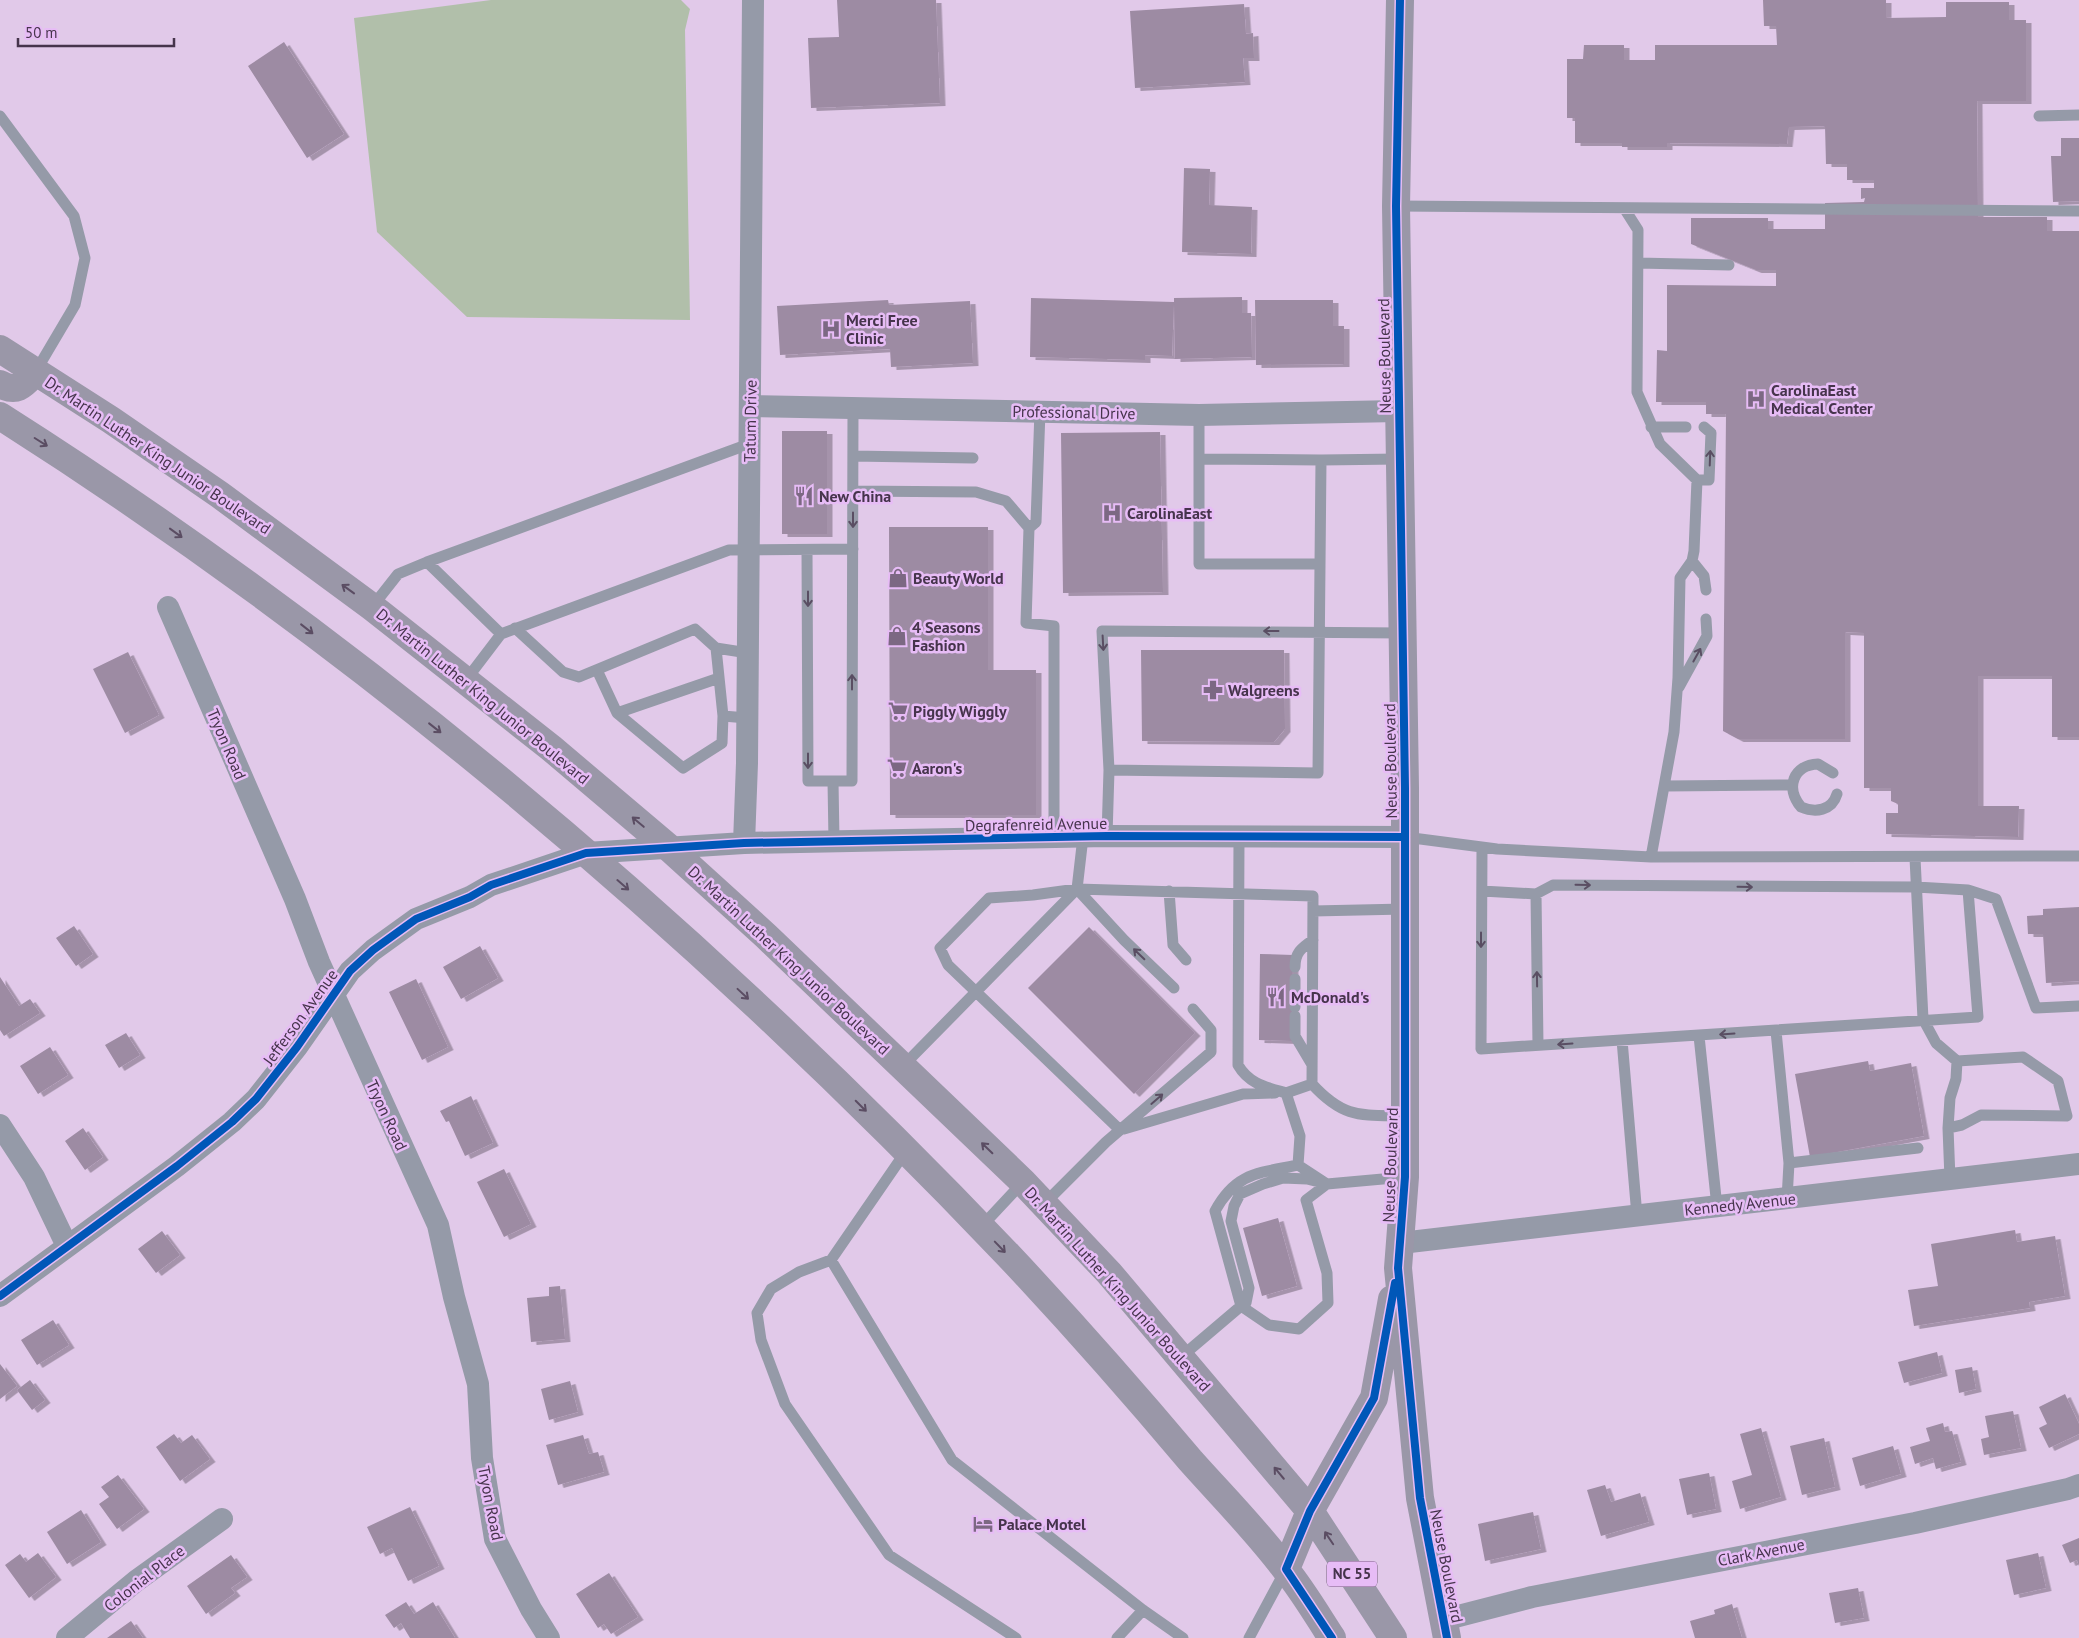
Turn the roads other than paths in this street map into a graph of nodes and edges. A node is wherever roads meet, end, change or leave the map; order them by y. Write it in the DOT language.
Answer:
graph roads {
  1 [pos="753,0"];
  2 [pos="1400,0"];
  3 [pos="2079,115"];
  4 [pos="0,116"];
  5 [pos="2039,116"];
  6 [pos="1396,206"];
  7 [pos="1624,208"];
  8 [pos="2079,211"];
  9 [pos="1638,263"];
  10 [pos="1729,265"];
  11 [pos="0,349"];
  12 [pos="36,371"];
  13 [pos="0,384"];
  14 [pos="750,406"];
  15 [pos="853,408"];
  16 [pos="1040,411"];
  17 [pos="1398,411"];
  18 [pos="1199,414"];
  19 [pos="0,416"];
  20 [pos="1651,427"];
  21 [pos="1686,427"];
  22 [pos="1704,427"];
  23 [pos="749,444"];
  24 [pos="853,456"];
  25 [pos="973,458"];
  26 [pos="1199,459"];
  27 [pos="1399,459"];
  28 [pos="1321,460"];
  29 [pos="1697,480"];
  30 [pos="853,491"];
  31 [pos="1029,528"];
  32 [pos="853,549"];
  33 [pos="749,550"];
  34 [pos="807,550"];
  35 [pos="1692,561"];
  36 [pos="427,562"];
  37 [pos="1320,564"];
  38 [pos="1706,590"];
  39 [pos="168,607"];
  40 [pos="372,607"];
  41 [pos="1706,620"];
  42 [pos="515,628"];
  43 [pos="1320,631"];
  44 [pos="1403,633"];
  45 [pos="501,634"];
  46 [pos="716,648"];
  47 [pos="748,653"];
  48 [pos="597,670"];
  49 [pos="719,678"];
  50 [pos="466,680"];
  51 [pos="1678,688"];
  52 [pos="617,713"];
  53 [pos="723,716"];
  54 [pos="747,718"];
  55 [pos="1109,770"];
  56 [pos="1833,773"];
  57 [pos="833,781"];
  58 [pos="1792,785"];
  59 [pos="1665,786"];
  60 [pos="1837,794"];
  61 [pos="1107,836"];
  62 [pos="1083,837"];
  63 [pos="1405,837"];
  64 [pos="1054,838"];
  65 [pos="1240,838"];
  66 [pos="834,841"];
  67 [pos="744,843"];
  68 [pos="668,847"];
  69 [pos="1482,847"];
  70 [pos="586,853"];
  71 [pos="2079,856"];
  72 [pos="1650,857"];
  73 [pos="1915,858"];
  74 [pos="1916,887"];
  75 [pos="1077,889"];
  76 [pos="1968,890"];
  77 [pos="1482,891"];
  78 [pos="1169,892"];
  79 [pos="1239,894"];
  80 [pos="1536,894"];
  81 [pos="1405,909"];
  82 [pos="1313,911"];
  83 [pos="1313,940"];
  84 [pos="1186,960"];
  85 [pos="1174,988"];
  86 [pos="976,992"];
  87 [pos="333,993"];
  88 [pos="2079,1006"];
  89 [pos="1192,1009"];
  90 [pos="1923,1019"];
  91 [pos="1776,1031"];
  92 [pos="1699,1036"];
  93 [pos="1622,1040"];
  94 [pos="1538,1045"];
  95 [pos="1957,1061"];
  96 [pos="1312,1064"];
  97 [pos="902,1066"];
  98 [pos="1312,1084"];
  99 [pos="1286,1094"];
  100 [pos="1405,1116"];
  101 [pos="0,1125"];
  102 [pos="1948,1128"];
  103 [pos="1120,1130"];
  104 [pos="1918,1148"];
  105 [pos="906,1150"];
  106 [pos="1789,1162"];
  107 [pos="2079,1164"];
  108 [pos="1298,1165"];
  109 [pos="1406,1177"];
  110 [pos="1950,1179"];
  111 [pos="1023,1182"];
  112 [pos="1327,1184"];
  113 [pos="1787,1199"];
  114 [pos="1044,1204"];
  115 [pos="1717,1206"];
  116 [pos="1637,1216"];
  117 [pos="981,1228"];
  118 [pos="67,1246"];
  119 [pos="1399,1255"];
  120 [pos="831,1260"];
  121 [pos="0,1296"];
  122 [pos="1241,1306"];
  123 [pos="1181,1357"];
  124 [pos="2079,1485"];
  125 [pos="1310,1511"];
  126 [pos="222,1519"];
  127 [pos="1286,1570"];
  128 [pos="1143,1610"];
  129 [pos="1445,1629"];
  130 [pos="67,1638"];
  131 [pos="550,1638"];
  132 [pos="1016,1638"];
  133 [pos="1117,1638"];
  134 [pos="1183,1638"];
  135 [pos="1249,1638"];
  136 [pos="1332,1638"];
  137 [pos="1393,1638"];
  1 -- 14 [label="street, Tatum Drive"];
  2 -- 6 [label="main road, Neuse Boulevard"];
  3 -- 5 [label="lane"];
  4 -- 12 [label="lane"];
  6 -- 7 [label="lane"];
  6 -- 17 [label="main road, Neuse Boulevard"];
  7 -- 8 [label="lane"];
  7 -- 9 [label="lane"];
  9 -- 10 [label="lane"];
  9 -- 20 [label="lane"];
  11 -- 12 [label="main road, Dr. Martin Luther King Junior Boulevard"];
  12 -- 13 [label="main road"];
  40 -- 12 [label="main road, Dr. Martin Luther King Junior Boulevard, one-way"];
  14 -- 15 [label="street, Professional Drive"];
  14 -- 23 [label="street, Tatum Drive"];
  15 -- 16 [label="street, Professional Drive"];
  15 -- 24 [label="lane"];
  16 -- 18 [label="street, Professional Drive"];
  16 -- 31 [label="lane"];
  17 -- 18 [label="street, Professional Drive"];
  17 -- 27 [label="main road, Neuse Boulevard"];
  18 -- 26 [label="lane"];
  19 -- 70 [label="main road, one-way"];
  20 -- 21 [label="lane"];
  20 -- 29 [label="lane"];
  29 -- 22 [label="lane, one-way"];
  23 -- 33 [label="street, Tatum Drive"];
  23 -- 36 [label="lane"];
  24 -- 25 [label="lane"];
  24 -- 30 [label="lane"];
  26 -- 28 [label="lane"];
  26 -- 37 [label="lane"];
  27 -- 28 [label="lane"];
  27 -- 44 [label="main road, Neuse Boulevard"];
  28 -- 37 [label="lane"];
  29 -- 35 [label="lane"];
  30 -- 31 [label="lane"];
  30 -- 32 [label="lane, one-way"];
  31 -- 64 [label="lane"];
  32 -- 34 [label="lane"];
  57 -- 32 [label="lane, one-way"];
  33 -- 34 [label="lane"];
  33 -- 42 [label="lane"];
  33 -- 47 [label="street, Tatum Drive"];
  34 -- 57 [label="lane, one-way"];
  35 -- 38 [label="lane"];
  35 -- 51 [label="lane"];
  36 -- 40 [label="lane"];
  36 -- 45 [label="lane"];
  37 -- 43 [label="lane"];
  39 -- 87 [label="street, Tryon Road"];
  40 -- 50 [label="main road, Dr. Martin Luther King Junior Boulevard"];
  51 -- 41 [label="lane, one-way"];
  42 -- 45 [label="lane"];
  42 -- 48 [label="lane"];
  43 -- 44 [label="lane"];
  43 -- 55 [label="lane"];
  43 -- 55 [label="lane, one-way"];
  44 -- 63 [label="main road, Neuse Boulevard"];
  45 -- 50 [label="lane"];
  46 -- 47 [label="lane"];
  46 -- 48 [label="lane"];
  46 -- 49 [label="lane"];
  47 -- 54 [label="street, Tatum Drive"];
  48 -- 52 [label="lane"];
  49 -- 52 [label="lane"];
  49 -- 53 [label="lane"];
  68 -- 50 [label="main road, Dr. Martin Luther King Junior Boulevard, one-way"];
  51 -- 59 [label="lane"];
  52 -- 53 [label="lane"];
  53 -- 54 [label="lane"];
  54 -- 67 [label="street, Tatum Drive"];
  55 -- 61 [label="lane"];
  56 -- 58 [label="lane"];
  57 -- 66 [label="lane"];
  58 -- 59 [label="lane"];
  58 -- 60 [label="lane"];
  59 -- 72 [label="lane"];
  61 -- 62 [label="street, Degrafenreid Avenue"];
  61 -- 65 [label="street, Degrafenreid Avenue"];
  62 -- 64 [label="street, Degrafenreid Avenue"];
  62 -- 75 [label="lane"];
  63 -- 65 [label="street, Degrafenreid Avenue"];
  63 -- 69 [label="lane"];
  63 -- 81 [label="main road, Neuse Boulevard"];
  64 -- 66 [label="street, Degrafenreid Avenue"];
  65 -- 79 [label="lane"];
  66 -- 67 [label="street, Degrafenreid Avenue"];
  67 -- 68 [label="street, Degrafenreid Avenue"];
  68 -- 70 [label="street, Jefferson Avenue"];
  68 -- 97 [label="main road, Dr. Martin Luther King Junior Boulevard"];
  69 -- 72 [label="lane"];
  69 -- 77 [label="lane"];
  70 -- 87 [label="street, Jefferson Avenue"];
  70 -- 105 [label="main road, one-way"];
  71 -- 73 [label="lane"];
  72 -- 73 [label="lane"];
  73 -- 74 [label="lane"];
  74 -- 76 [label="lane"];
  80 -- 74 [label="lane, one-way"];
  74 -- 90 [label="lane"];
  75 -- 78 [label="lane"];
  85 -- 75 [label="lane, one-way"];
  75 -- 86 [label="lane"];
  75 -- 86 [label="lane"];
  76 -- 88 [label="lane"];
  76 -- 90 [label="lane"];
  77 -- 80 [label="lane"];
  77 -- 94 [label="lane, one-way"];
  78 -- 79 [label="lane"];
  78 -- 84 [label="lane"];
  79 -- 82 [label="lane"];
  79 -- 99 [label="lane"];
  94 -- 80 [label="lane, one-way"];
  81 -- 82 [label="lane"];
  81 -- 100 [label="main road, Neuse Boulevard"];
  82 -- 83 [label="lane"];
  83 -- 96 [label="lane"];
  83 -- 96 [label="lane"];
  86 -- 97 [label="lane"];
  86 -- 103 [label="lane"];
  87 -- 118 [label="street, Jefferson Avenue"];
  87 -- 131 [label="street, Tryon Road"];
  103 -- 89 [label="lane, one-way"];
  90 -- 91 [label="lane"];
  90 -- 95 [label="lane"];
  91 -- 92 [label="lane, one-way"];
  91 -- 106 [label="lane"];
  92 -- 93 [label="lane"];
  92 -- 115 [label="lane"];
  93 -- 94 [label="lane, one-way"];
  93 -- 116 [label="lane"];
  95 -- 102 [label="lane"];
  95 -- 102 [label="lane"];
  96 -- 98 [label="lane"];
  111 -- 97 [label="main road, Dr. Martin Luther King Junior Boulevard, one-way"];
  98 -- 99 [label="lane"];
  98 -- 100 [label="lane"];
  99 -- 103 [label="lane"];
  99 -- 108 [label="lane"];
  100 -- 109 [label="main road, Neuse Boulevard"];
  101 -- 118 [label="street"];
  102 -- 110 [label="lane"];
  103 -- 114 [label="lane"];
  104 -- 106 [label="lane"];
  105 -- 117 [label="main road"];
  105 -- 120 [label="lane"];
  106 -- 113 [label="lane"];
  107 -- 110 [label="street, Kennedy Avenue"];
  108 -- 112 [label="lane"];
  108 -- 122 [label="lane"];
  109 -- 112 [label="lane"];
  109 -- 119 [label="main road, Neuse Boulevard"];
  110 -- 113 [label="street, Kennedy Avenue"];
  111 -- 114 [label="main road, Dr. Martin Luther King Junior Boulevard"];
  111 -- 117 [label="lane"];
  112 -- 122 [label="lane"];
  112 -- 122 [label="lane"];
  113 -- 115 [label="street, Kennedy Avenue"];
  114 -- 123 [label="main road, Dr. Martin Luther King Junior Boulevard"];
  115 -- 116 [label="street, Kennedy Avenue"];
  116 -- 119 [label="street, Kennedy Avenue"];
  117 -- 127 [label="main road, one-way"];
  118 -- 121 [label="street, Jefferson Avenue"];
  119 -- 125 [label="main road"];
  119 -- 129 [label="main road, Neuse Boulevard"];
  120 -- 128 [label="lane"];
  120 -- 132 [label="lane"];
  122 -- 123 [label="lane"];
  125 -- 123 [label="main road, Dr. Martin Luther King Junior Boulevard, one-way"];
  124 -- 129 [label="street, Clark Avenue"];
  125 -- 127 [label="main road"];
  137 -- 125 [label="main road, Dr. Martin Luther King Junior Boulevard / NC 55, one-way"];
  126 -- 130 [label="street, Colonial Place"];
  127 -- 135 [label="lane"];
  127 -- 136 [label="main road, NC 55"];
  128 -- 133 [label="lane"];
  128 -- 134 [label="lane"];
}
